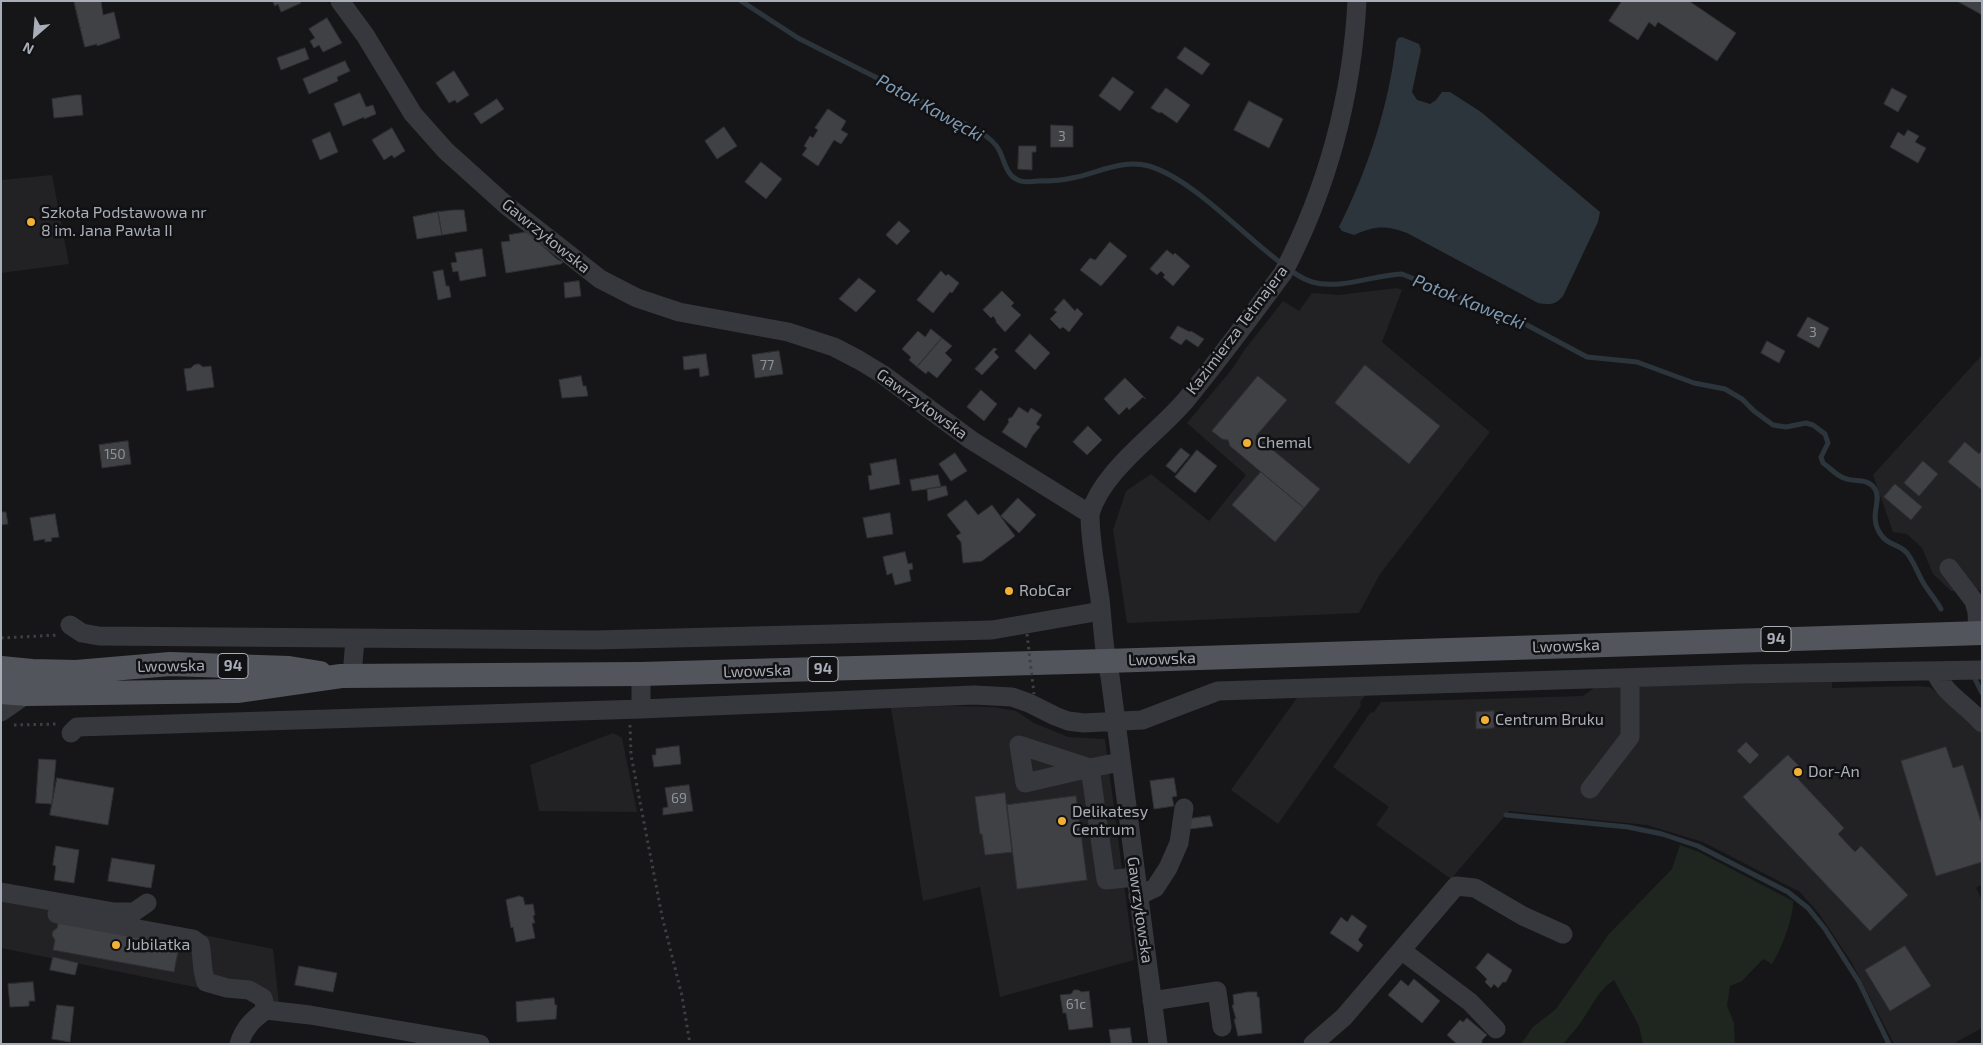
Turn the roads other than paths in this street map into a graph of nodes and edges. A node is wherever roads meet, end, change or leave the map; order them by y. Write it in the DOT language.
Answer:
graph roads {
  1 [pos="340,1"];
  2 [pos="1357,1"];
  3 [pos="1090,514"];
  4 [pos="1949,568"];
  5 [pos="1978,596"];
  6 [pos="1101,611"];
  7 [pos="76,629"];
  8 [pos="1980,633"];
  9 [pos="355,639"];
  10 [pos="1106,661"];
  11 [pos="1,668"];
  12 [pos="1982,670"];
  13 [pos="1935,671"];
  14 [pos="641,674"];
  15 [pos="347,676"];
  16 [pos="1630,678"];
  17 [pos="1,692"];
  18 [pos="26,694"];
  19 [pos="636,709"];
  20 [pos="3,718"];
  21 [pos="1115,723"];
  22 [pos="1982,723"];
  23 [pos="74,730"];
  24 [pos="1120,762"];
  25 [pos="1590,789"];
  26 [pos="1184,808"];
  27 [pos="1135,877"];
  28 [pos="1,892"];
  29 [pos="1138,896"];
  30 [pos="147,903"];
  31 [pos="57,914"];
  32 [pos="1563,934"];
  33 [pos="1401,950"];
  34 [pos="1152,1001"];
  35 [pos="266,1010"];
  36 [pos="1222,1027"];
  37 [pos="1496,1028"];
  38 [pos="239,1044"];
  39 [pos="480,1044"];
  40 [pos="1158,1044"];
  41 [pos="1313,1044"];
  1 -- 3 [label="street, Gawrzyłowska"];
  2 -- 3 [label="street, Kazimierza Tetmajera"];
  3 -- 6 [label="street, Gawrzyłowska"];
  4 -- 5 [label="street"];
  5 -- 8 [label="street"];
  6 -- 9 [label="street"];
  6 -- 10 [label="street, Gawrzyłowska"];
  7 -- 9 [label="street"];
  8 -- 10 [label="main road, Lwowska / 94"];
  9 -- 15 [label="street"];
  10 -- 14 [label="main road, Lwowska / 94"];
  10 -- 21 [label="street, Gawrzyłowska"];
  11 -- 15 [label="main road, Lwowska / 94"];
  12 -- 13 [label="street"];
  13 -- 16 [label="street"];
  13 -- 22 [label="street"];
  14 -- 15 [label="main road, Lwowska / 94"];
  14 -- 19 [label="street"];
  15 -- 18 [label="main road, Lwowska / 94"];
  16 -- 21 [label="street"];
  16 -- 25 [label="street"];
  17 -- 18 [label="main road, Lwowska / 94"];
  18 -- 20 [label="street"];
  19 -- 21 [label="street"];
  19 -- 23 [label="street"];
  21 -- 24 [label="street, Gawrzyłowska"];
  24 -- 27 [label="street, Gawrzyłowska"];
  24 -- 27 [label="street"];
  26 -- 29 [label="street"];
  27 -- 29 [label="street, Gawrzyłowska"];
  28 -- 30 [label="street"];
  29 -- 34 [label="street, Gawrzyłowska"];
  31 -- 35 [label="street"];
  32 -- 33 [label="street"];
  33 -- 37 [label="street"];
  33 -- 41 [label="street"];
  34 -- 36 [label="street"];
  34 -- 40 [label="street, Gawrzyłowska"];
  35 -- 38 [label="street"];
  35 -- 39 [label="street"];
}
